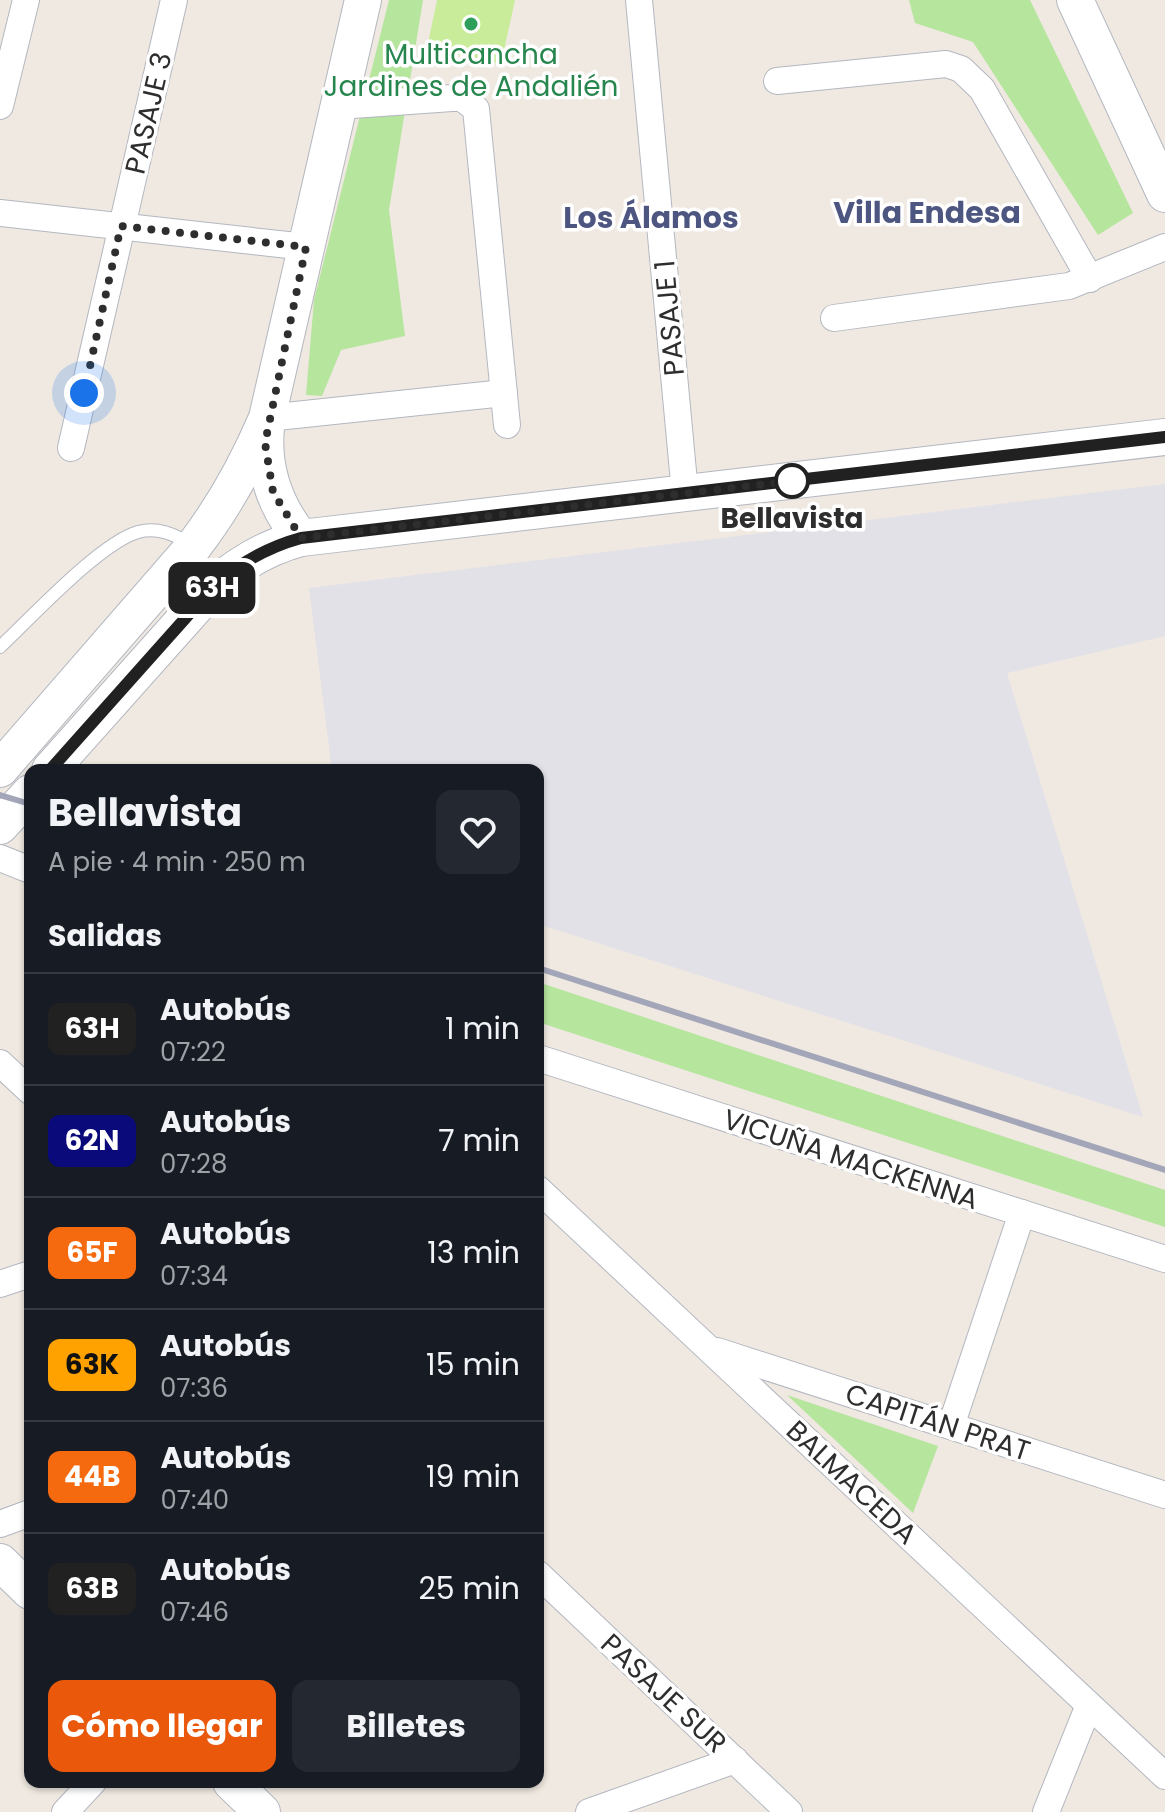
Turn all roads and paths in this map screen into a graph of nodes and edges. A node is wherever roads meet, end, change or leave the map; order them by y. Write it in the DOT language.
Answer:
graph roads {
  1 [pos="26,0"];
  2 [pos="174,0"];
  3 [pos="363,0"];
  4 [pos="639,0"];
  5 [pos="1075,0"];
  6 [pos="777,81"];
  7 [pos="0,106"];
  8 [pos="338,106"];
  9 [pos="1165,194"];
  10 [pos="0,213"];
  11 [pos="121,226"];
  12 [pos="306,247"];
  13 [pos="1165,247"];
  14 [pos="1090,279"];
  15 [pos="834,318"];
  16 [pos="504,393"];
  17 [pos="267,418"];
  18 [pos="507,425"];
  19 [pos="1165,437"];
  20 [pos="71,448"];
  21 [pos="685,493"];
  22 [pos="301,538"];
  23 [pos="193,547"];
  24 [pos="0,647"];
  25 [pos="55,764"];
  26 [pos="0,769"];
  27 [pos="24,800"];
  28 [pos="0,826"];
  29 [pos="0,858"];
  30 [pos="24,868"];
  31 [pos="544,1060"];
  32 [pos="0,1063"];
  33 [pos="24,1085"];
  34 [pos="544,1195"];
  35 [pos="1022,1213"];
  36 [pos="1165,1259"];
  37 [pos="24,1276"];
  38 [pos="0,1284"];
  39 [pos="710,1349"];
  40 [pos="951,1426"];
  41 [pos="1165,1495"];
  42 [pos="24,1515"];
  43 [pos="0,1524"];
  44 [pos="0,1562"];
  45 [pos="544,1580"];
  46 [pos="24,1585"];
  47 [pos="1089,1705"];
  48 [pos="735,1760"];
  49 [pos="1165,1776"];
  50 [pos="87,1788"];
  51 [pos="237,1788"];
  52 [pos="65,1812"];
  53 [pos="262,1812"];
  54 [pos="589,1812"];
  55 [pos="789,1812"];
  56 [pos="1046,1812"];
  1 -- 7 [label="street"];
  2 -- 11 [label="street, PASAJE 3"];
  3 -- 8 [label="main road"];
  4 -- 21 [label="street, PASAJE 1"];
  5 -- 9 [label="main road"];
  6 -- 14 [label="street"];
  8 -- 12 [label="main road"];
  8 -- 16 [label="street"];
  10 -- 11 [label="street"];
  11 -- 12 [label="street"];
  11 -- 20 [label="street, PASAJE 3"];
  12 -- 17 [label="main road"];
  13 -- 14 [label="street"];
  14 -- 15 [label="street"];
  16 -- 17 [label="street"];
  16 -- 18 [label="street"];
  17 -- 22 [label="main road"];
  17 -- 23 [label="main road"];
  19 -- 21 [label="main road"];
  21 -- 22 [label="main road"];
  22 -- 25 [label="main road"];
  23 -- 24 [label="lane"];
  23 -- 26 [label="main road"];
  27 -- 28 [label="main road"];
  29 -- 30 [label="street"];
  31 -- 35 [label="street, VICUÑA MACKENNA"];
  32 -- 33 [label="street"];
  34 -- 39 [label="street, BALMACEDA"];
  35 -- 36 [label="street, VICUÑA MACKENNA"];
  35 -- 40 [label="street"];
  37 -- 38 [label="street"];
  39 -- 40 [label="street, CAPITÁN PRAT"];
  39 -- 47 [label="street, BALMACEDA"];
  40 -- 41 [label="street, CAPITÁN PRAT"];
  42 -- 43 [label="street"];
  44 -- 46 [label="main road"];
  45 -- 48 [label="street, PASAJE SUR"];
  47 -- 49 [label="street, BALMACEDA"];
  47 -- 56 [label="street"];
  48 -- 54 [label="street"];
  48 -- 55 [label="street, PASAJE SUR"];
  50 -- 52 [label="street"];
  51 -- 53 [label="main road"];
}
